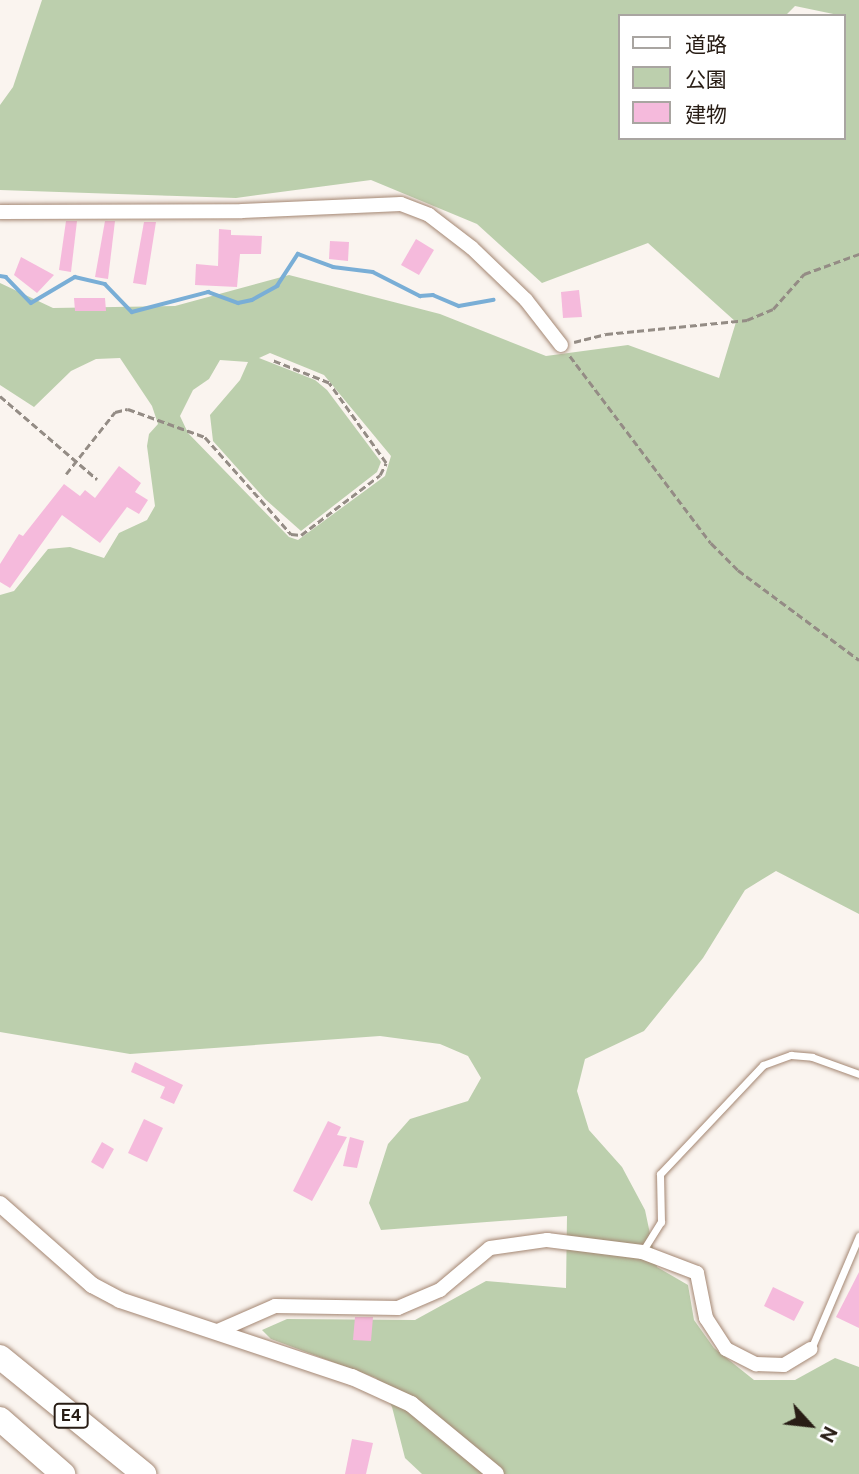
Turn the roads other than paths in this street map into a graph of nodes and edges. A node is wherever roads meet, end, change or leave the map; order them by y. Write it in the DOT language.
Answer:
graph roads {
  1 [pos="0,212"];
  2 [pos="561,345"];
  3 [pos="859,1074"];
  4 [pos="0,1204"];
  5 [pos="859,1236"];
  6 [pos="642,1252"];
  7 [pos="218,1331"];
  8 [pos="811,1349"];
  9 [pos="0,1357"];
  10 [pos="0,1419"];
  11 [pos="63,1474"];
  12 [pos="144,1474"];
  13 [pos="496,1474"];
  1 -- 2 [label="street"];
  3 -- 6 [label="lane"];
  4 -- 7 [label="street"];
  5 -- 8 [label="lane"];
  6 -- 7 [label="street"];
  6 -- 8 [label="street"];
  7 -- 13 [label="street"];
  9 -- 12 [label="highway, E4"];
  10 -- 11 [label="highway"];
}
